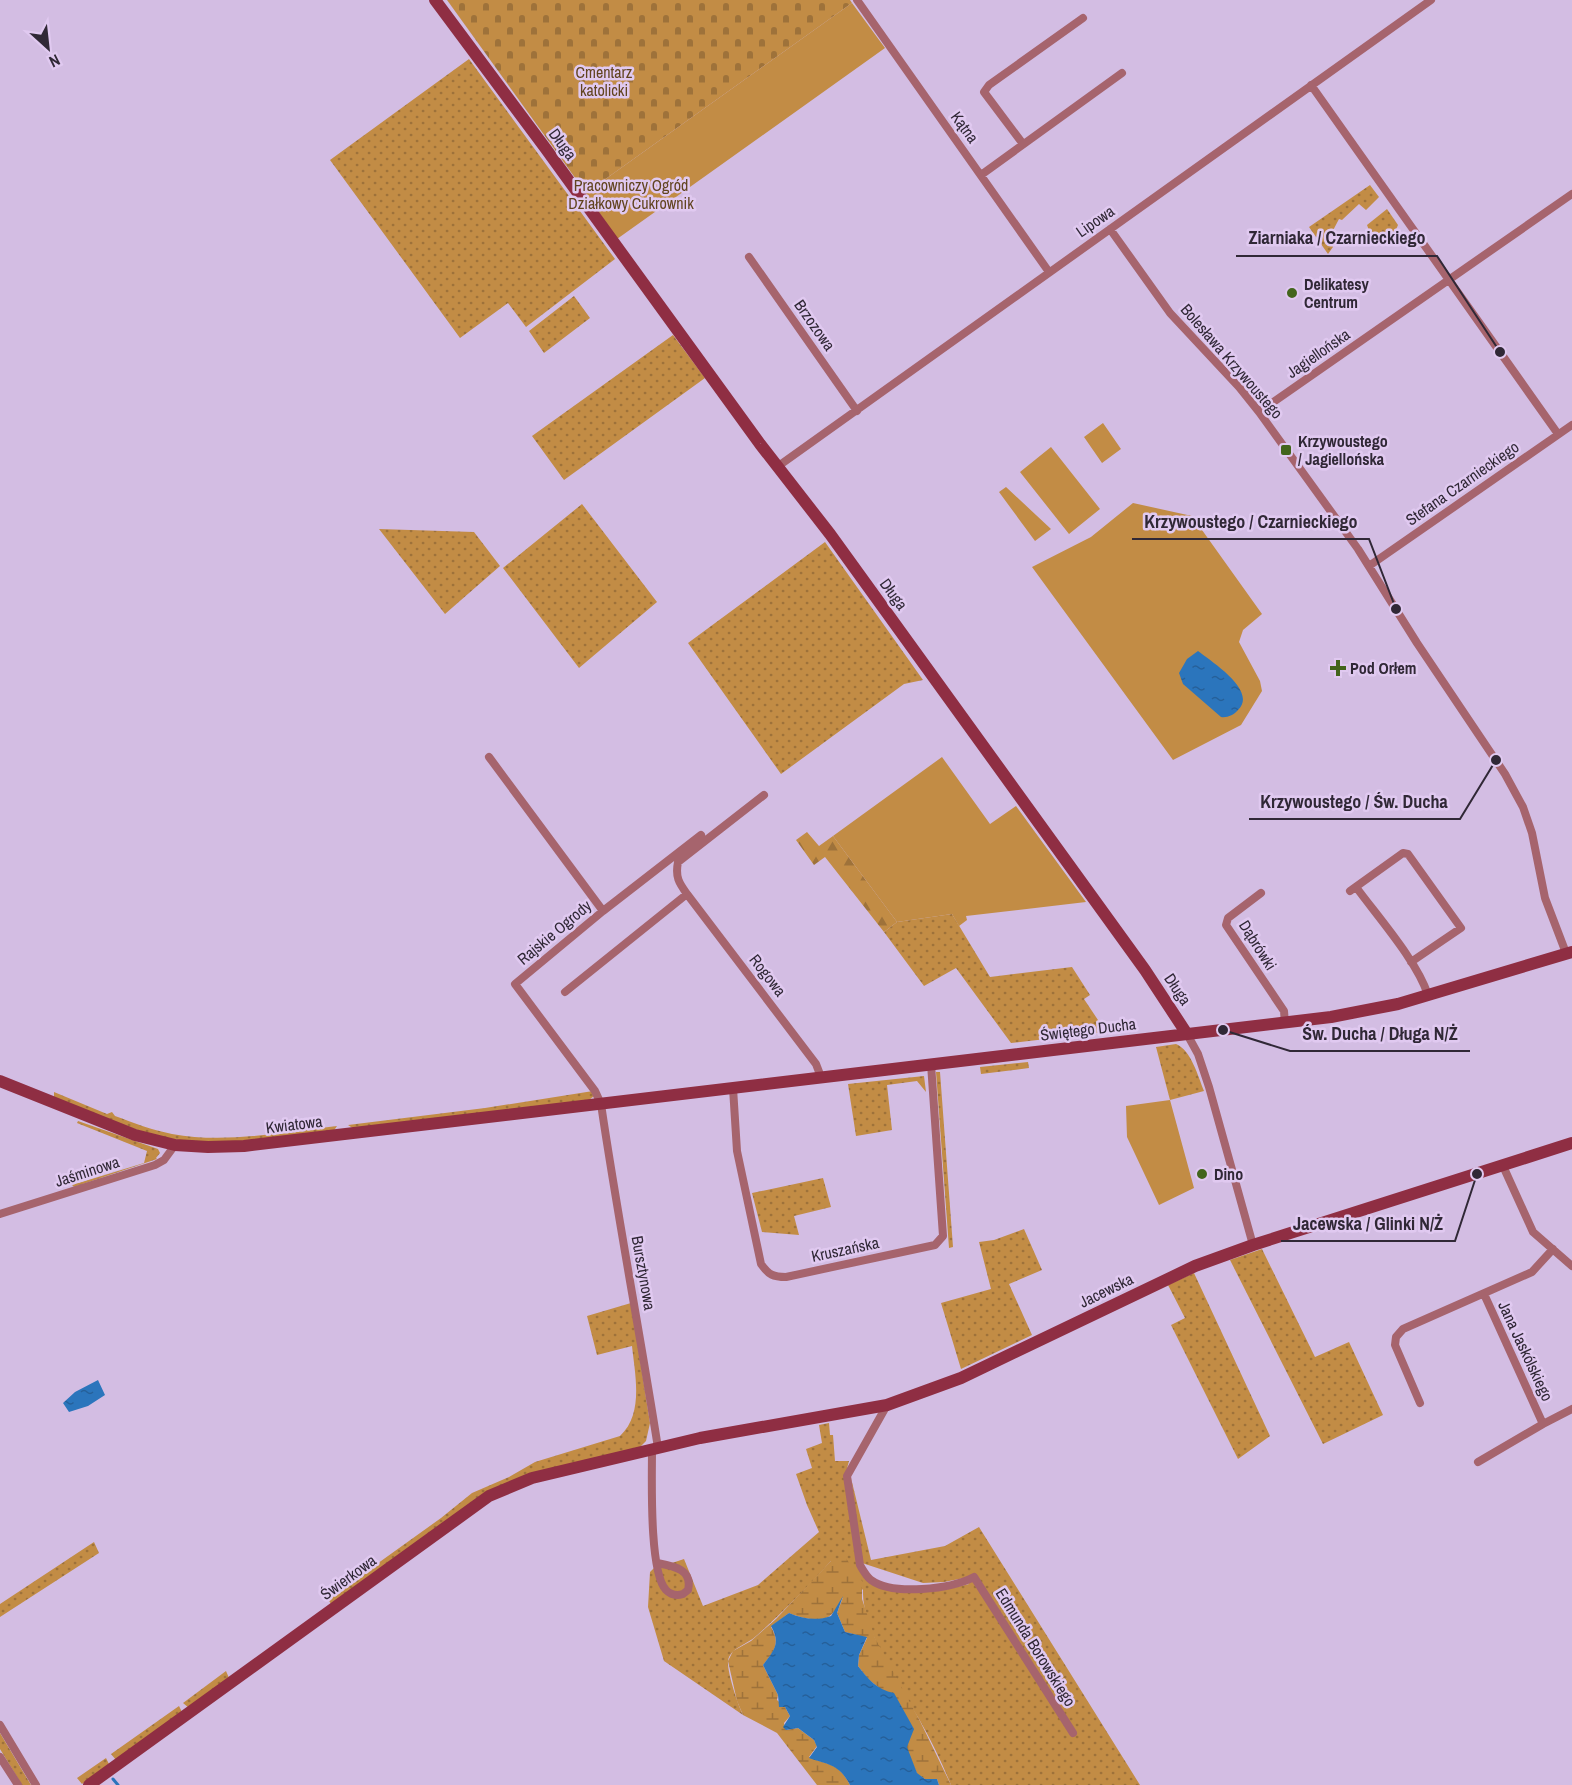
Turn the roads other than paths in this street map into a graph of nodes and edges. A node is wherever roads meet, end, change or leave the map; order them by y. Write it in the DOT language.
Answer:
graph roads {
  1 [pos="435,0"];
  2 [pos="857,0"];
  3 [pos="1431,0"];
  4 [pos="1083,18"];
  5 [pos="1122,73"];
  6 [pos="1311,85"];
  7 [pos="1023,144"];
  8 [pos="981,175"];
  9 [pos="1572,194"];
  10 [pos="1110,229"];
  11 [pos="749,257"];
  12 [pos="1049,272"];
  13 [pos="1448,280"];
  14 [pos="857,411"];
  15 [pos="1259,412"];
  16 [pos="1572,424"];
  17 [pos="1558,434"];
  18 [pos="777,467"];
  19 [pos="1369,566"];
  20 [pos="489,757"];
  21 [pos="764,795"];
  22 [pos="701,835"];
  23 [pos="1261,893"];
  24 [pos="687,894"];
  25 [pos="603,911"];
  26 [pos="1569,952"];
  27 [pos="1411,962"];
  28 [pos="565,992"];
  29 [pos="1428,995"];
  30 [pos="1285,1023"];
  31 [pos="1187,1034"];
  32 [pos="931,1064"];
  33 [pos="821,1077"];
  34 [pos="0,1080"];
  35 [pos="733,1088"];
  36 [pos="601,1104"];
  37 [pos="1572,1143"];
  38 [pos="175,1144"];
  39 [pos="1503,1166"];
  40 [pos="0,1214"];
  41 [pos="1253,1245"];
  42 [pos="1553,1249"];
  43 [pos="1572,1266"];
  44 [pos="1484,1294"];
  45 [pos="1420,1403"];
  46 [pos="887,1405"];
  47 [pos="1572,1409"];
  48 [pos="1543,1424"];
  49 [pos="655,1449"];
  50 [pos="1478,1462"];
  51 [pos="657,1563"];
  52 [pos="0,1725"];
  53 [pos="1073,1733"];
  54 [pos="0,1757"];
  55 [pos="18,1785"];
  56 [pos="36,1785"];
  57 [pos="89,1785"];
  1 -- 18 [label="street, Długa"];
  2 -- 8 [label="street, Kątna"];
  3 -- 6 [label="street, Lipowa"];
  4 -- 7 [label="street"];
  5 -- 7 [label="street"];
  6 -- 10 [label="street, Lipowa"];
  6 -- 13 [label="street"];
  7 -- 8 [label="street"];
  8 -- 12 [label="street, Kątna"];
  9 -- 13 [label="street, Jagiellońska"];
  10 -- 12 [label="street, Lipowa"];
  10 -- 15 [label="street, Bolesława Krzywoustego"];
  11 -- 14 [label="street, Brzozowa"];
  12 -- 14 [label="street, Lipowa"];
  13 -- 15 [label="street, Jagiellońska"];
  13 -- 17 [label="street"];
  14 -- 18 [label="street, Lipowa"];
  15 -- 19 [label="street, Bolesława Krzywoustego"];
  16 -- 17 [label="street, Stefana Czarnieckiego"];
  17 -- 19 [label="street, Stefana Czarnieckiego"];
  18 -- 31 [label="street, Długa"];
  19 -- 26 [label="street, Bolesława Krzywoustego"];
  20 -- 25 [label="street"];
  21 -- 24 [label="street, Rogowa"];
  22 -- 25 [label="street, Rajskie Ogrody"];
  23 -- 30 [label="street, Dąbrówki"];
  24 -- 28 [label="street"];
  24 -- 33 [label="street, Rogowa"];
  25 -- 36 [label="street, Rajskie Ogrody"];
  26 -- 29 [label="street, Świętego Ducha"];
  27 -- 27 [label="street"];
  27 -- 29 [label="street"];
  29 -- 30 [label="street, Świętego Ducha"];
  30 -- 31 [label="street, Świętego Ducha"];
  31 -- 32 [label="street, Świętego Ducha"];
  31 -- 41 [label="street, Długa"];
  32 -- 33 [label="street, Świętego Ducha"];
  32 -- 35 [label="street, Kruszańska"];
  33 -- 35 [label="street, Świętego Ducha"];
  34 -- 38 [label="street, Kwiatowa"];
  35 -- 36 [label="street, Świętego Ducha"];
  36 -- 38 [label="street, Kwiatowa"];
  36 -- 49 [label="street, Bursztynowa"];
  37 -- 39 [label="street, Jacewska"];
  38 -- 40 [label="street, Jaśminowa"];
  39 -- 41 [label="street, Jacewska"];
  39 -- 42 [label="street"];
  41 -- 46 [label="street, Jacewska"];
  42 -- 43 [label="street"];
  42 -- 44 [label="street"];
  44 -- 45 [label="street"];
  44 -- 48 [label="street, Jana Jaskólskiego"];
  46 -- 49 [label="street, Jacewska"];
  46 -- 53 [label="street, Edmunda Borowskiego"];
  47 -- 48 [label="street, Jana Jaskólskiego"];
  48 -- 50 [label="street"];
  49 -- 51 [label="street, Bursztynowa"];
  49 -- 57 [label="street, Świerkowa"];
  52 -- 56 [label="street"];
  54 -- 55 [label="street"];
}
